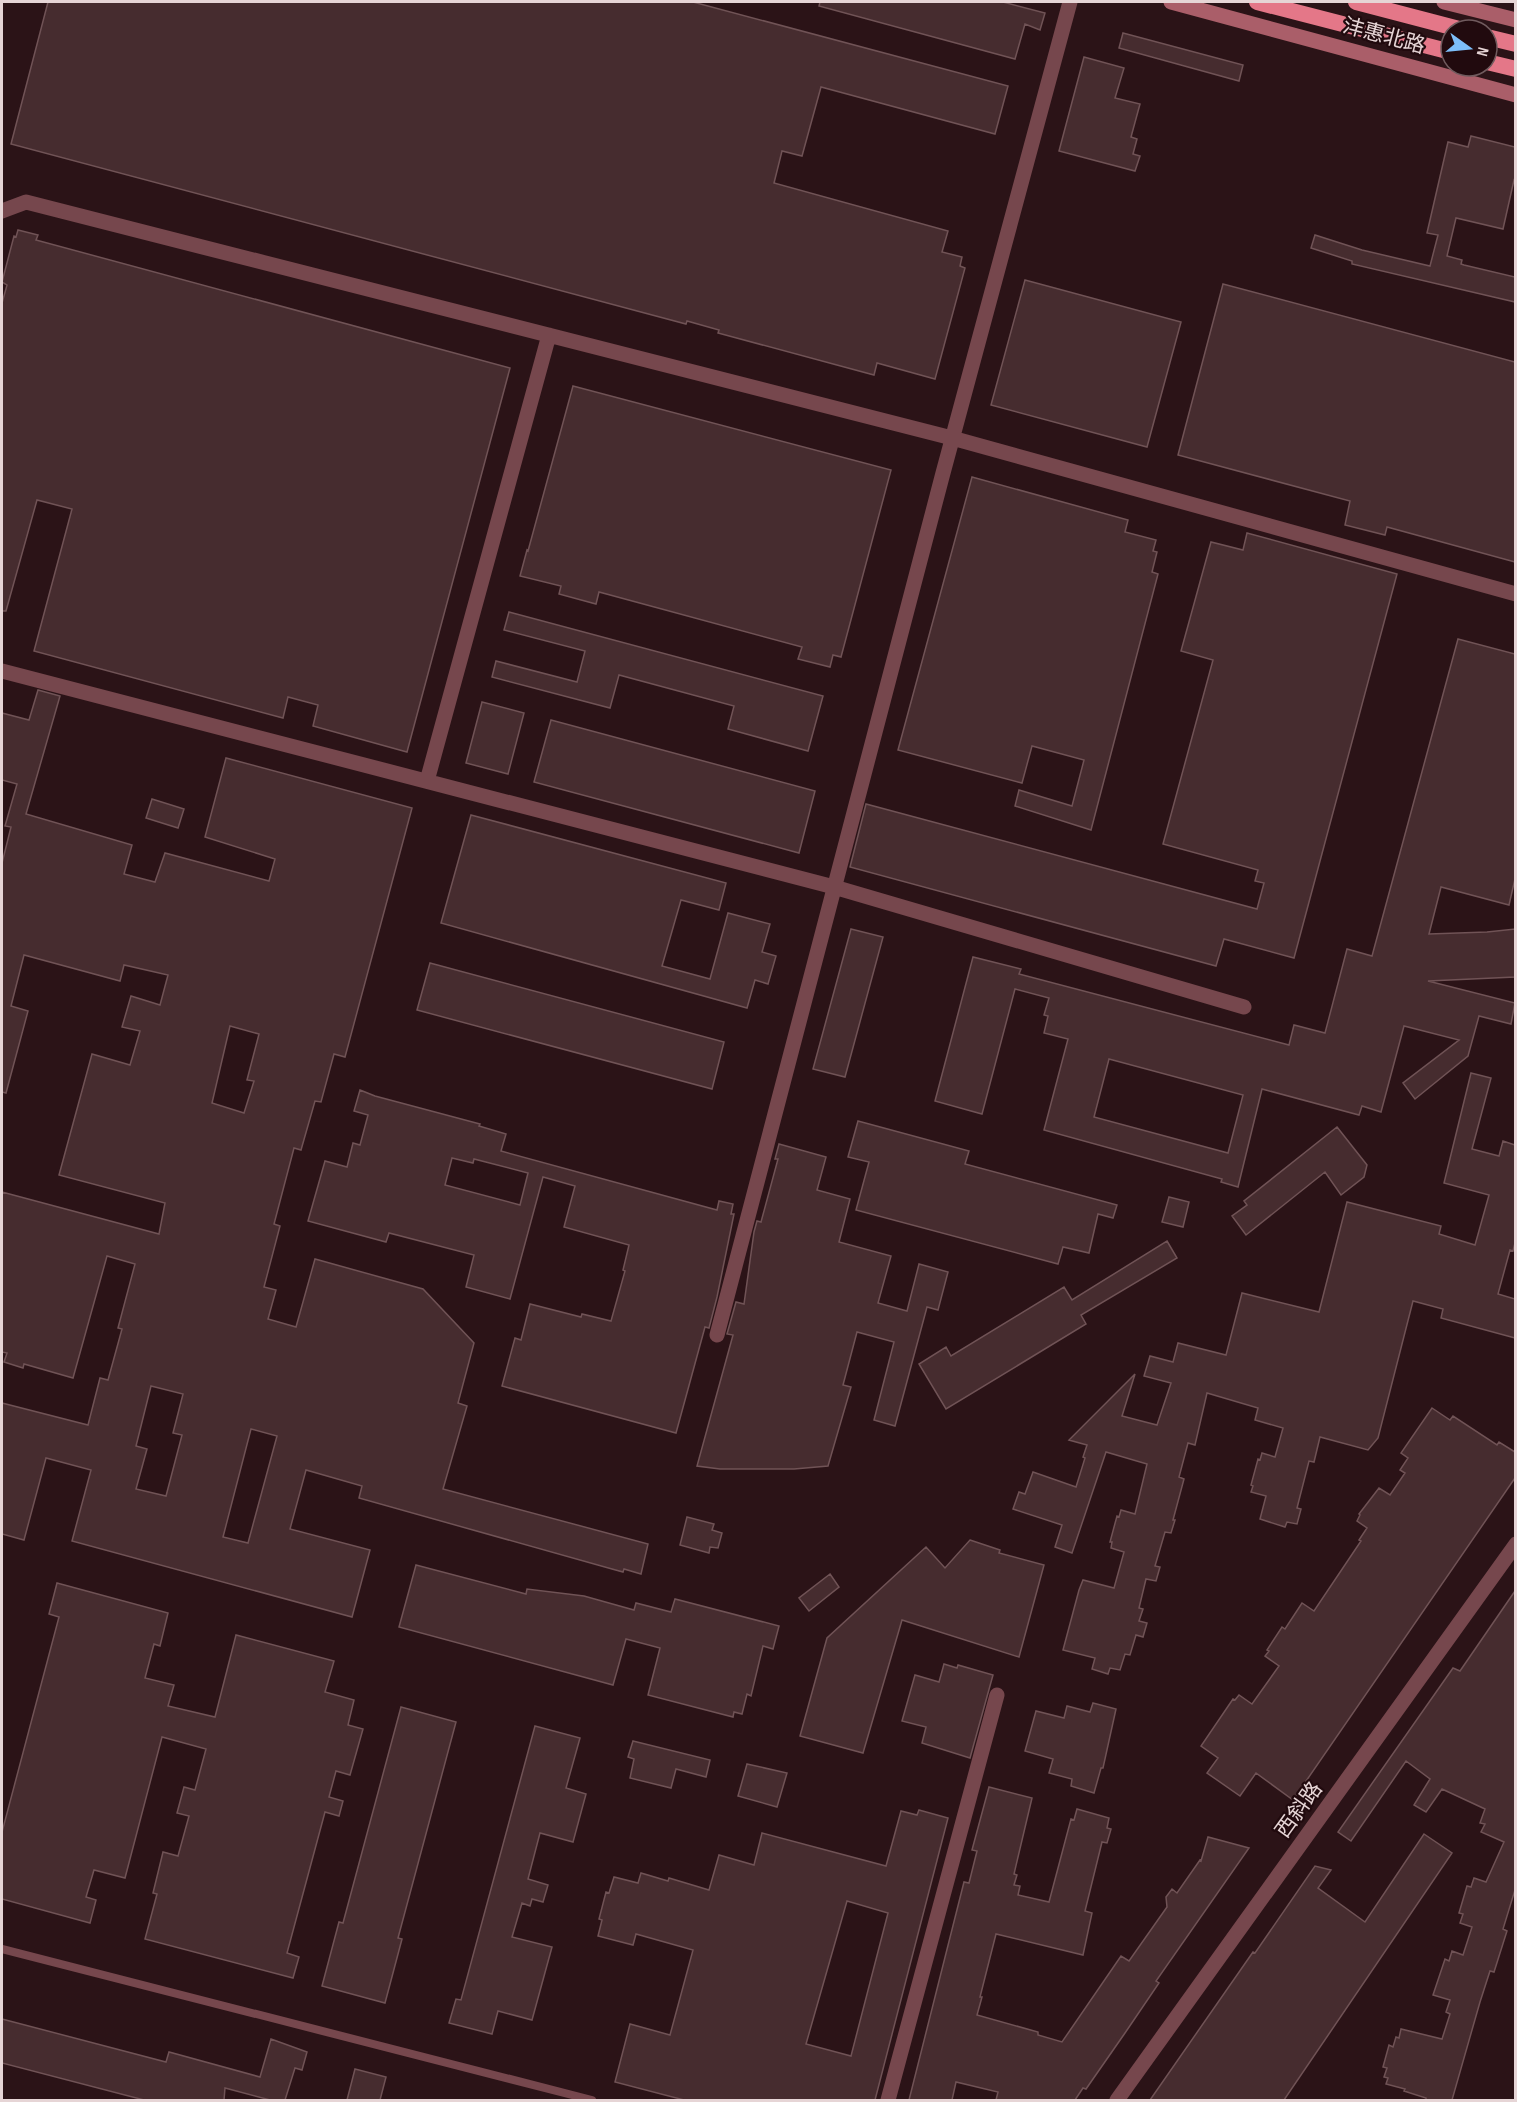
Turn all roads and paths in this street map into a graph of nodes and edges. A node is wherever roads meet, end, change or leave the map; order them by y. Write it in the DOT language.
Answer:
graph roads {
  1 [pos="1070,2"];
  2 [pos="1171,2"];
  3 [pos="1257,2"];
  4 [pos="1356,2"];
  5 [pos="1444,2"];
  6 [pos="1515,20"];
  7 [pos="1439,24"];
  8 [pos="1499,40"];
  9 [pos="1515,44"];
  10 [pos="1439,49"];
  11 [pos="1499,65"];
  12 [pos="1515,69"];
  13 [pos="1515,95"];
  14 [pos="2,211"];
  15 [pos="549,335"];
  16 [pos="952,438"];
  17 [pos="1515,594"];
  18 [pos="2,671"];
  19 [pos="427,781"];
  20 [pos="834,887"];
  21 [pos="1244,1007"];
  22 [pos="717,1335"];
  23 [pos="1515,1544"];
  24 [pos="997,1695"];
  25 [pos="2,1949"];
  26 [pos="592,2100"];
  27 [pos="888,2100"];
  28 [pos="1117,2100"];
  1 -- 16 [label="street"];
  2 -- 13 [label="main road, 沣惠北路"];
  3 -- 10 [label="highway"];
  4 -- 7 [label="highway"];
  5 -- 6 [label="main road"];
  8 -- 9 [label="highway"];
  11 -- 12 [label="highway"];
  14 -- 15 [label="street"];
  15 -- 16 [label="street"];
  15 -- 19 [label="street"];
  16 -- 17 [label="street"];
  16 -- 20 [label="street"];
  18 -- 19 [label="street"];
  19 -- 20 [label="street"];
  20 -- 21 [label="street"];
  20 -- 22 [label="street"];
  23 -- 28 [label="street, 西斜路"];
  24 -- 27 [label="street"];
  25 -- 26 [label="lane"];
}
